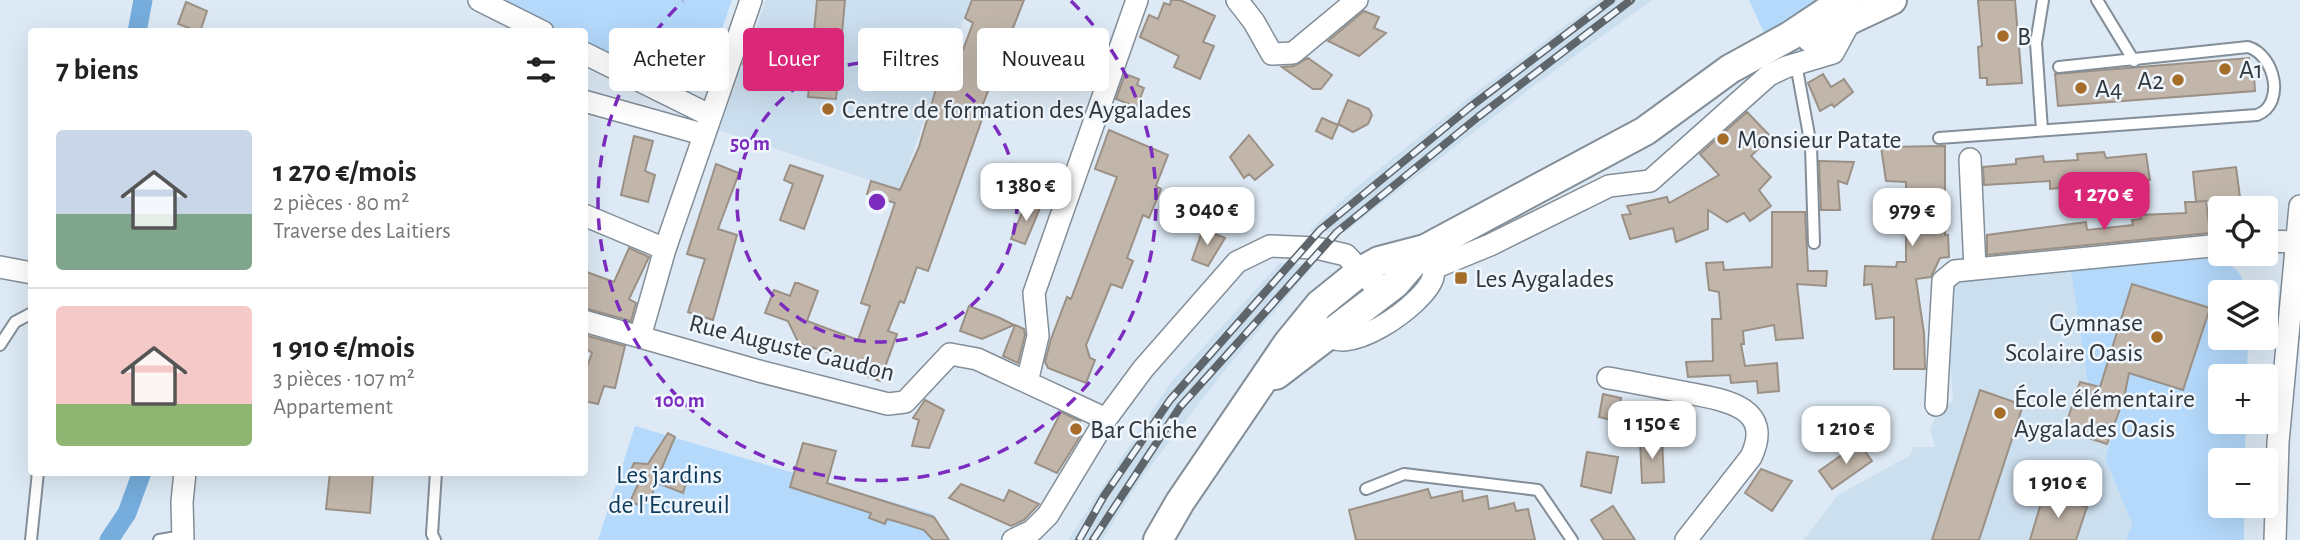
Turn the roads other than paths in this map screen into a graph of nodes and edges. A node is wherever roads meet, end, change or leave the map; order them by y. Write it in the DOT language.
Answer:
graph roads {
  1 [pos="479,0"];
  2 [pos="751,0"];
  3 [pos="1138,0"];
  4 [pos="1237,0"];
  5 [pos="1892,0"];
  6 [pos="2043,0"];
  7 [pos="2097,0"];
  8 [pos="1342,5"];
  9 [pos="1848,10"];
  10 [pos="535,28"];
  11 [pos="1793,48"];
  12 [pos="588,55"];
  13 [pos="2134,61"];
  14 [pos="2059,67"];
  15 [pos="588,102"];
  16 [pos="706,125"];
  17 [pos="2042,130"];
  18 [pos="1939,138"];
  19 [pos="1970,159"];
  20 [pos="588,217"];
  21 [pos="2298,224"];
  22 [pos="2278,235"];
  23 [pos="1814,243"];
  24 [pos="2208,246"];
  25 [pos="664,249"];
  26 [pos="1429,258"];
  27 [pos="0,267"];
  28 [pos="1975,269"];
  29 [pos="1361,271"];
  30 [pos="28,272"];
  31 [pos="1395,284"];
  32 [pos="28,315"];
  33 [pos="588,322"];
  34 [pos="1326,336"];
  35 [pos="640,337"];
  36 [pos="0,345"];
  37 [pos="1608,378"];
  38 [pos="1027,382"];
  39 [pos="1258,389"];
  40 [pos="1936,405"];
  41 [pos="1106,419"];
  42 [pos="38,476"];
  43 [pos="185,476"];
  44 [pos="436,476"];
  45 [pos="1366,489"];
  46 [pos="183,538"];
  47 [pos="31,540"];
  48 [pos="159,540"];
  49 [pos="435,540"];
  50 [pos="1013,540"];
  51 [pos="1158,540"];
  52 [pos="1572,540"];
  53 [pos="1686,540"];
  54 [pos="2275,540"];
  1 -- 10 [label="street"];
  2 -- 16 [label="street"];
  3 -- 38 [label="street"];
  4 -- 8 [label="street"];
  5 -- 9 [label="main road"];
  6 -- 17 [label="lane"];
  7 -- 13 [label="lane"];
  9 -- 11 [label="main road"];
  11 -- 23 [label="lane"];
  11 -- 26 [label="main road"];
  11 -- 26 [label="street"];
  12 -- 16 [label="street"];
  13 -- 14 [label="lane"];
  13 -- 17 [label="lane"];
  15 -- 16 [label="street"];
  16 -- 25 [label="street"];
  17 -- 18 [label="lane"];
  19 -- 28 [label="street"];
  20 -- 25 [label="street"];
  21 -- 22 [label="street"];
  21 -- 54 [label="street"];
  24 -- 28 [label="street"];
  25 -- 35 [label="street"];
  26 -- 29 [label="main road"];
  26 -- 31 [label="main road"];
  26 -- 34 [label="street"];
  27 -- 30 [label="street"];
  28 -- 40 [label="street"];
  29 -- 31 [label="street"];
  29 -- 34 [label="street"];
  29 -- 39 [label="main road"];
  29 -- 41 [label="street"];
  31 -- 34 [label="main road"];
  32 -- 36 [label="lane"];
  33 -- 35 [label="street"];
  34 -- 39 [label="main road"];
  35 -- 38 [label="street, Rue Auguste Gaudon"];
  37 -- 53 [label="street"];
  38 -- 41 [label="street, Rue Auguste Gaudon"];
  39 -- 51 [label="main road"];
  41 -- 50 [label="street"];
  42 -- 47 [label="lane"];
  43 -- 46 [label="street"];
  44 -- 49 [label="lane"];
  45 -- 52 [label="lane"];
  46 -- 48 [label="lane"];
}
